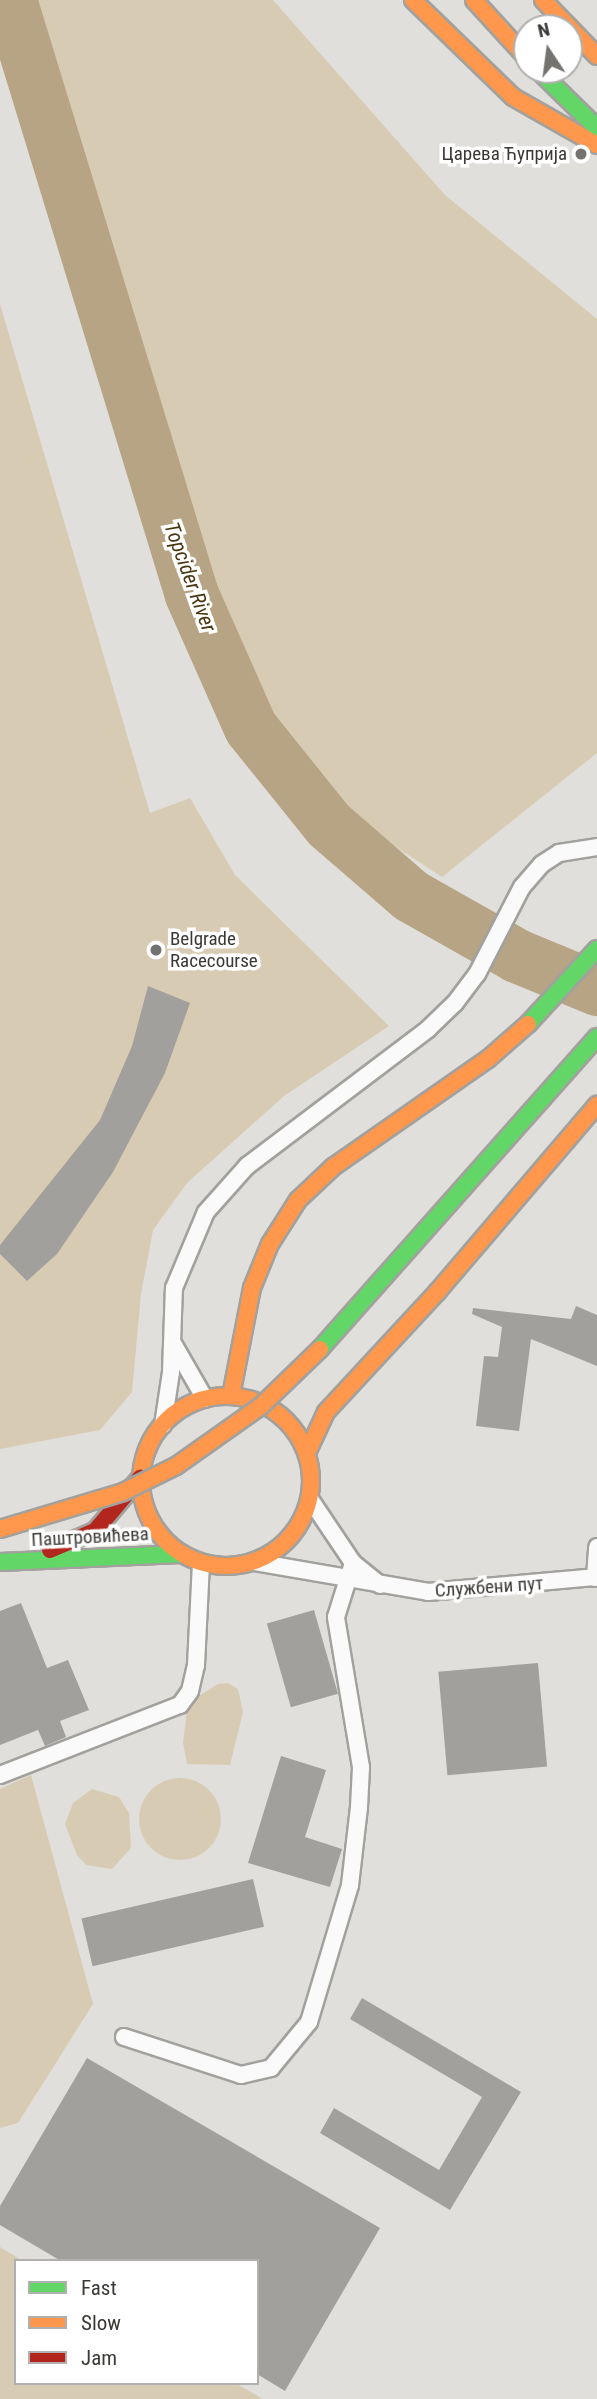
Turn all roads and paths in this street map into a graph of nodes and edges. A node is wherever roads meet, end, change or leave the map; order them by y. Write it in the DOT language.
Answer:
graph roads {
  1 [pos="413,0"];
  2 [pos="474,0"];
  3 [pos="543,0"];
  4 [pos="513,43"];
  5 [pos="597,56"];
  6 [pos="552,84"];
  7 [pos="597,128"];
  8 [pos="597,145"];
  9 [pos="597,847"];
  10 [pos="597,949"];
  11 [pos="597,1037"];
  12 [pos="597,1105"];
  13 [pos="171,1340"];
  14 [pos="232,1396"];
  15 [pos="205,1399"];
  16 [pos="163,1425"];
  17 [pos="307,1453"];
  18 [pos="141,1477"];
  19 [pos="310,1499"];
  20 [pos="0,1529"];
  21 [pos="597,1547"];
  22 [pos="181,1554"];
  23 [pos="0,1562"];
  24 [pos="254,1562"];
  25 [pos="201,1563"];
  26 [pos="353,1563"];
  27 [pos="596,1578"];
  28 [pos="346,1581"];
  29 [pos="382,1587"];
  30 [pos="0,1775"];
  31 [pos="124,2037"];
  1 -- 8 [label="main road"];
  2 -- 4 [label="main road"];
  3 -- 5 [label="main road"];
  6 -- 7 [label="main road"];
  9 -- 13 [label="lane"];
  10 -- 14 [label="main road"];
  11 -- 20 [label="main road, bridge"];
  12 -- 17 [label="main road"];
  13 -- 15 [label="lane"];
  13 -- 16 [label="lane"];
  14 -- 15 [label="main road"];
  14 -- 17 [label="main road"];
  15 -- 16 [label="main road"];
  16 -- 18 [label="main road"];
  17 -- 19 [label="main road"];
  18 -- 22 [label="main road"];
  18 -- 23 [label="main road, Паштровићева"];
  19 -- 24 [label="main road"];
  19 -- 26 [label="lane"];
  21 -- 27 [label="lane"];
  22 -- 23 [label="main road, Паштровићева"];
  22 -- 25 [label="main road"];
  24 -- 25 [label="main road"];
  24 -- 28 [label="lane, Службени пут"];
  25 -- 30 [label="lane"];
  26 -- 28 [label="lane"];
  26 -- 29 [label="lane"];
  27 -- 29 [label="lane, Службени пут"];
  28 -- 29 [label="lane, Службени пут"];
  28 -- 31 [label="lane"];
}
